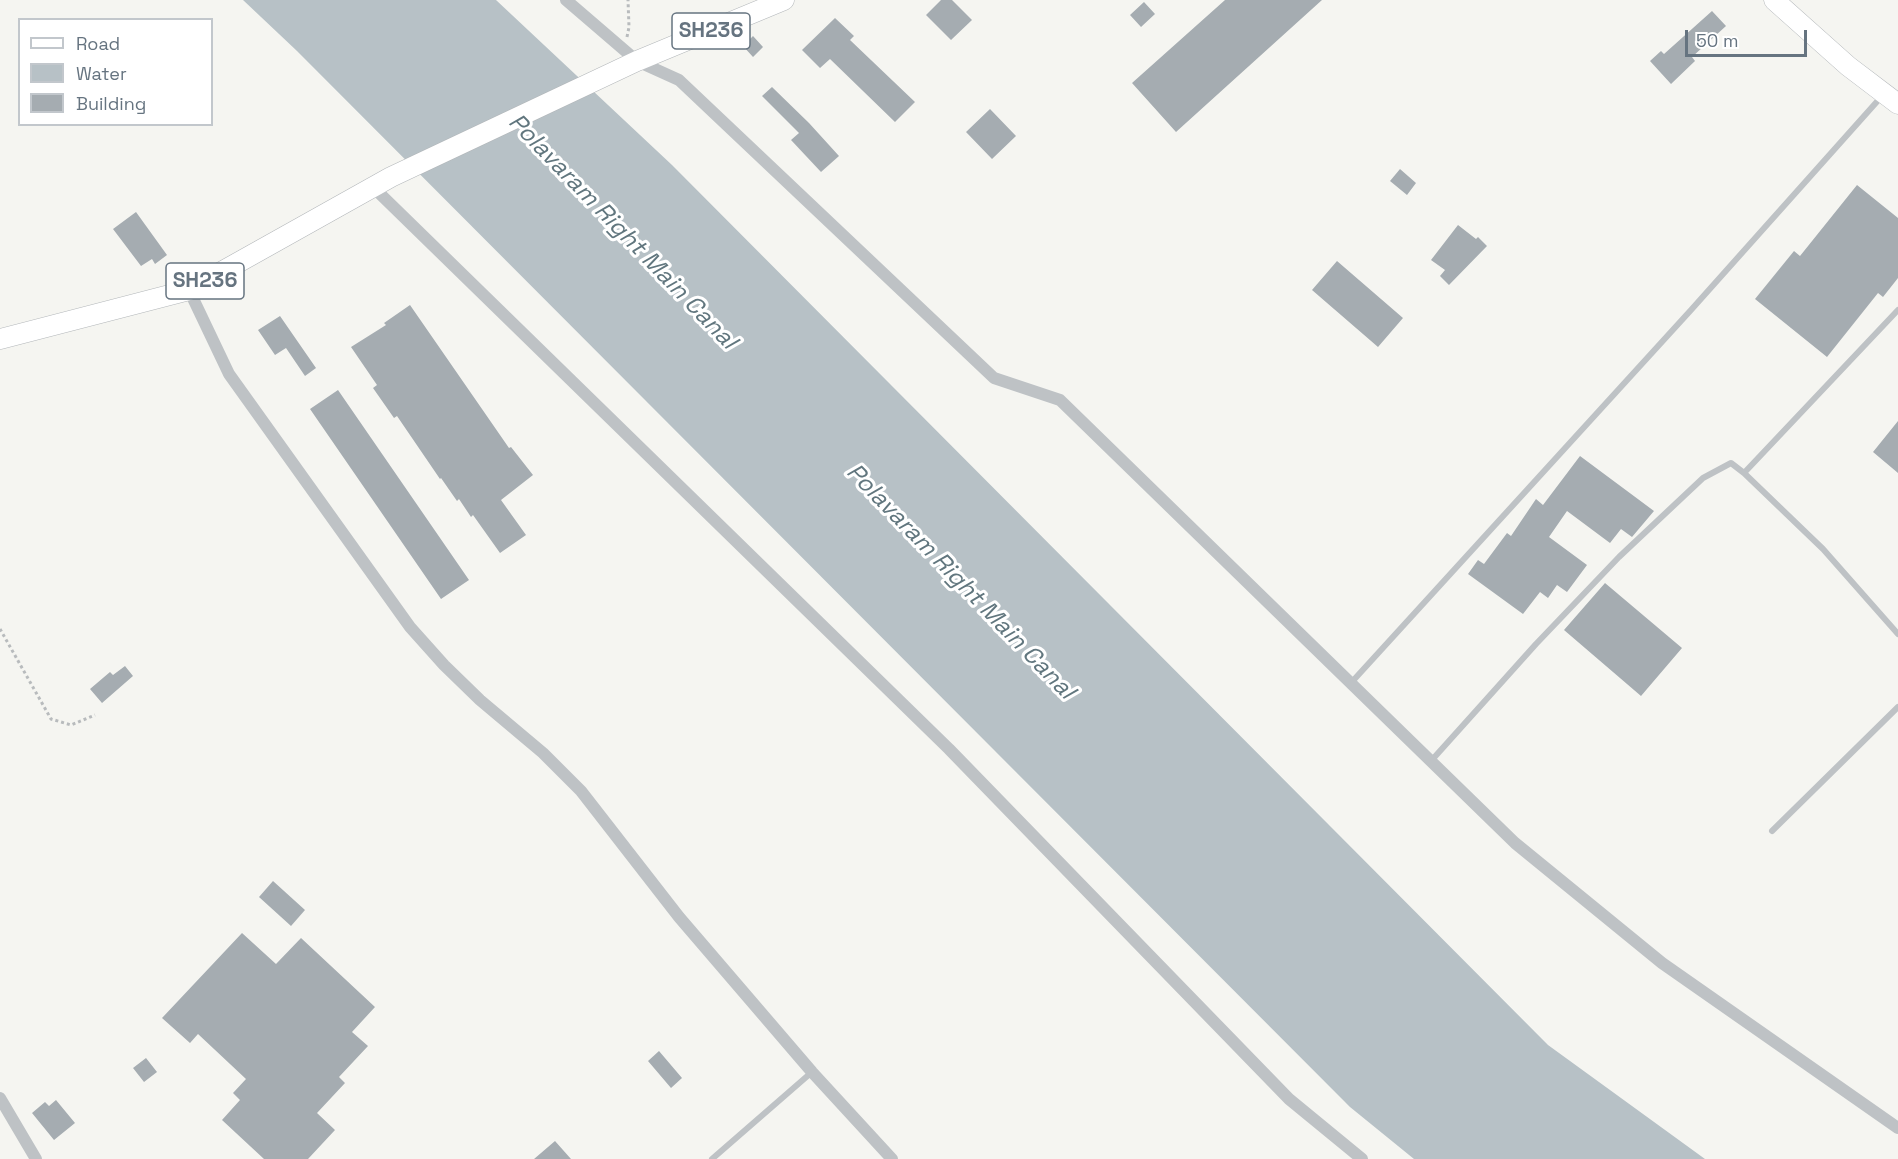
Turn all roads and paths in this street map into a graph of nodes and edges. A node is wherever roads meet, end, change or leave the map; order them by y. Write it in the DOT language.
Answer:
graph roads {
  1 [pos="566,0"];
  2 [pos="628,0"];
  3 [pos="1774,0"];
  4 [pos="780,1"];
  5 [pos="631,56"];
  6 [pos="1891,99"];
  7 [pos="373,187"];
  8 [pos="189,290"];
  9 [pos="1898,310"];
  10 [pos="0,339"];
  11 [pos="1744,473"];
  12 [pos="0,629"];
  13 [pos="1898,634"];
  14 [pos="1350,684"];
  15 [pos="1898,707"];
  16 [pos="95,716"];
  17 [pos="1431,762"];
  18 [pos="1772,831"];
  19 [pos="812,1072"];
  20 [pos="0,1098"];
  21 [pos="1898,1128"];
  22 [pos="36,1159"];
  23 [pos="712,1159"];
  24 [pos="892,1159"];
  25 [pos="1362,1159"];
  1 -- 5 [label="street"];
  2 -- 5 [label="path"];
  3 -- 6 [label="main road"];
  4 -- 5 [label="main road, SH236"];
  5 -- 7 [label="main road, SH236"];
  5 -- 14 [label="street"];
  6 -- 14 [label="lane"];
  7 -- 8 [label="main road, SH236"];
  7 -- 25 [label="street"];
  8 -- 10 [label="main road, SH236"];
  8 -- 19 [label="street"];
  9 -- 11 [label="lane"];
  11 -- 13 [label="lane"];
  11 -- 17 [label="lane"];
  12 -- 16 [label="path"];
  14 -- 17 [label="street"];
  15 -- 18 [label="lane"];
  17 -- 21 [label="street"];
  19 -- 23 [label="lane"];
  19 -- 24 [label="street"];
  20 -- 22 [label="street"];
}
